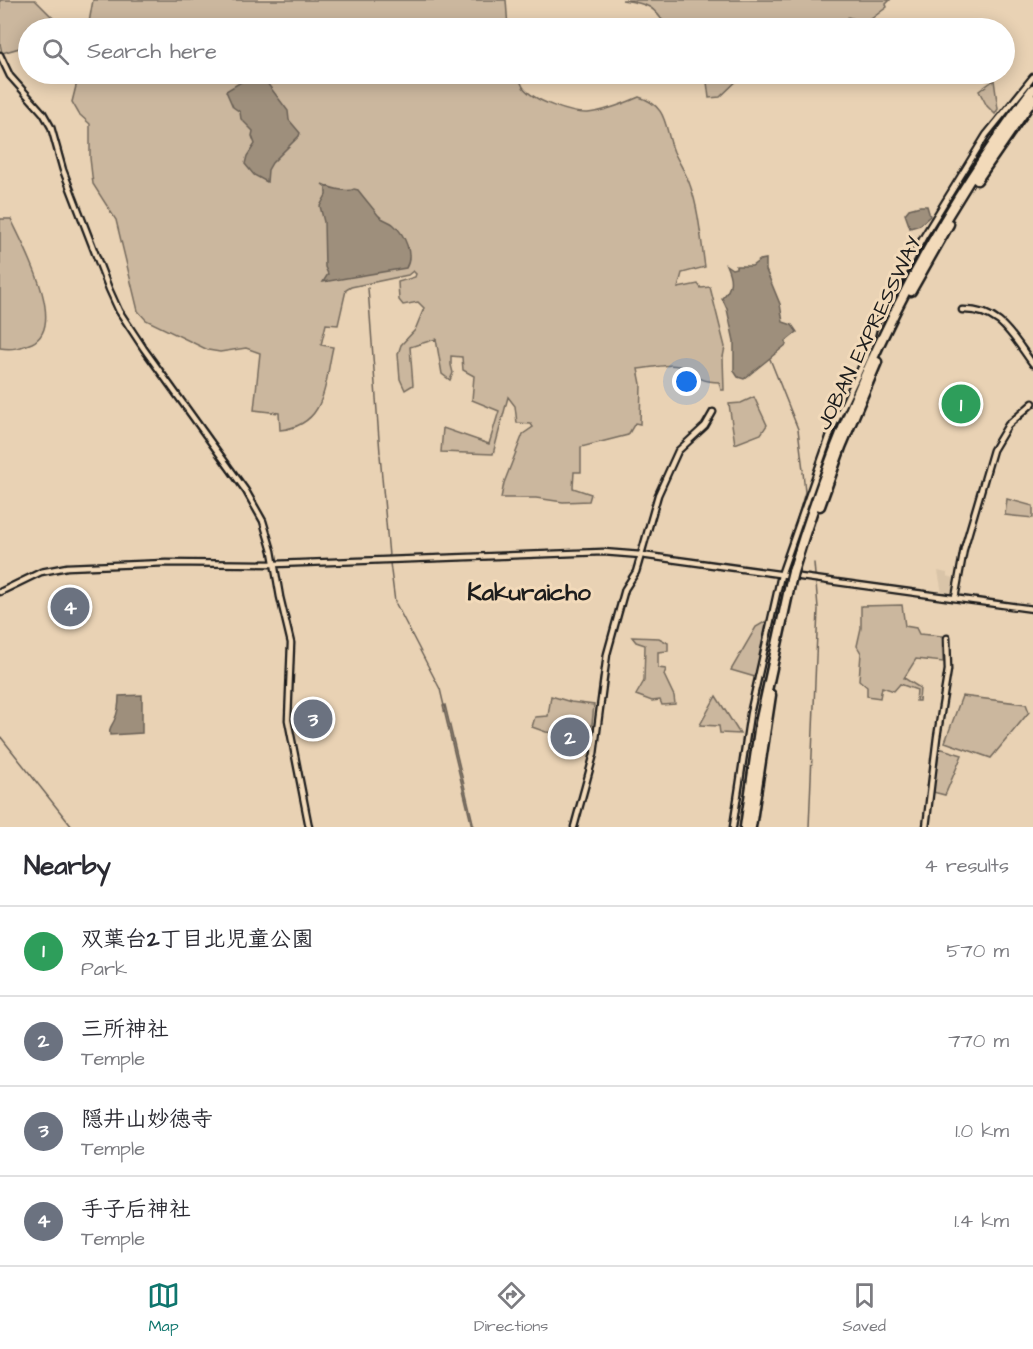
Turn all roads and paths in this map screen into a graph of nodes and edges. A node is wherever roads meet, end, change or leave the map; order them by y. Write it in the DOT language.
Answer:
graph roads {
  1 [pos="0,55"];
  2 [pos="1033,77"];
  3 [pos="1033,89"];
  4 [pos="1033,99"];
  5 [pos="962,310"];
  6 [pos="1033,364"];
  7 [pos="1033,404"];
  8 [pos="713,412"];
  9 [pos="641,555"];
  10 [pos="275,564"];
  11 [pos="781,575"];
  12 [pos="795,576"];
  13 [pos="0,592"];
  14 [pos="955,598"];
  15 [pos="1033,609"];
  16 [pos="947,638"];
  17 [pos="309,827"];
  18 [pos="574,827"];
  19 [pos="733,827"];
  20 [pos="745,827"];
  21 [pos="751,827"];
  22 [pos="926,827"];
  1 -- 10 [label="street"];
  2 -- 11 [label="street"];
  3 -- 12 [label="highway, JOBAN EXPRESSWAY"];
  4 -- 12 [label="highway, JOBAN EXPRESSWAY"];
  5 -- 6 [label="street"];
  7 -- 14 [label="street"];
  8 -- 9 [label="street"];
  9 -- 10 [label="street"];
  9 -- 11 [label="street"];
  9 -- 18 [label="street"];
  10 -- 13 [label="street"];
  10 -- 17 [label="street"];
  11 -- 14 [label="street"];
  11 -- 19 [label="street"];
  12 -- 20 [label="highway, JOBAN EXPRESSWAY"];
  12 -- 21 [label="highway, JOBAN EXPRESSWAY"];
  14 -- 15 [label="street"];
  16 -- 22 [label="street"];
}
